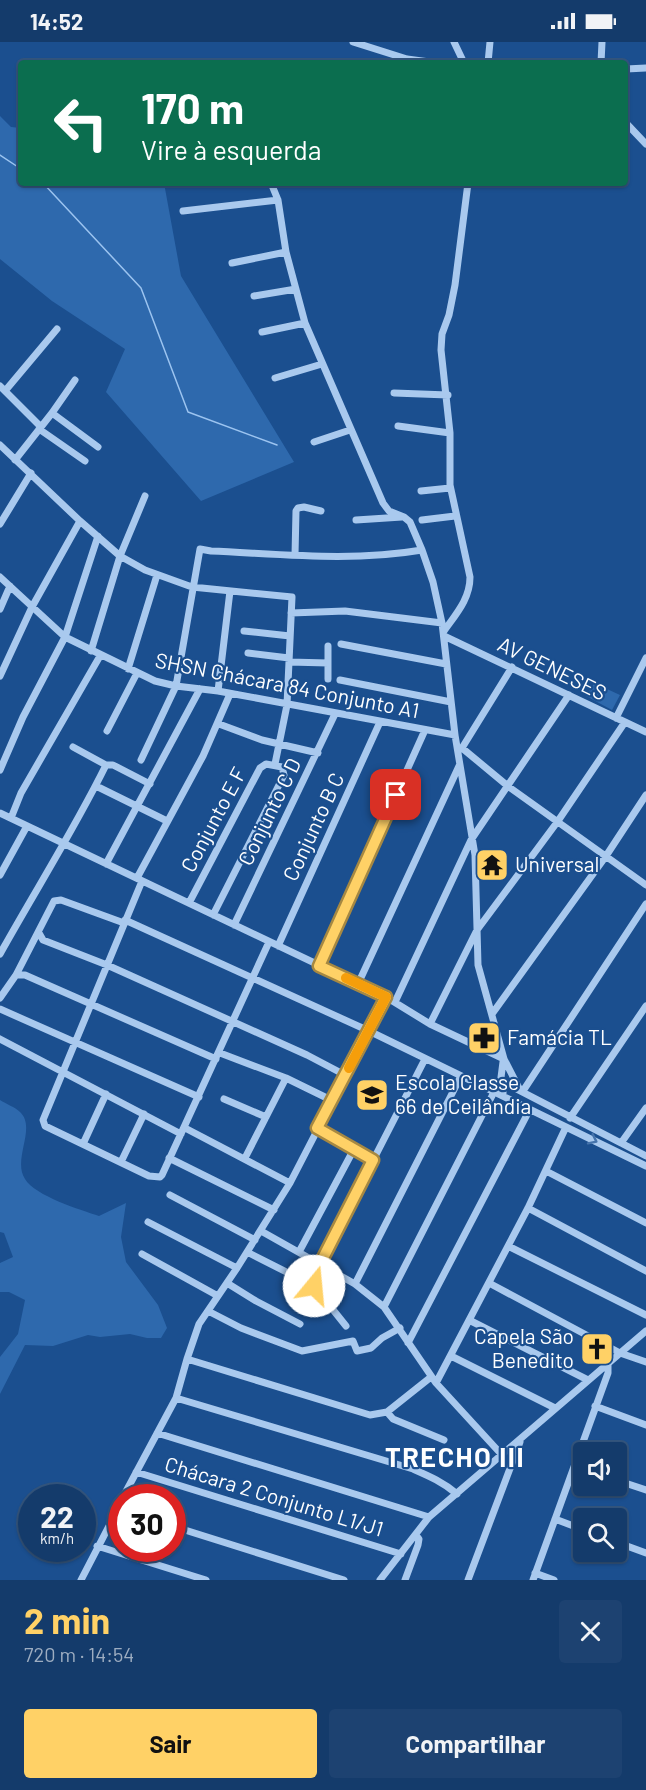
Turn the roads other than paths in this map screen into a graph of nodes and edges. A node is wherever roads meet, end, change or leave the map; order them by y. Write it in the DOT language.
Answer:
graph roads {
  1 [pos="352,42"];
  2 [pos="454,42"];
  3 [pos="490,42"];
  4 [pos="602,42"];
  5 [pos="416,60"];
  6 [pos="463,60"];
  7 [pos="488,60"];
  8 [pos="601,60"];
  9 [pos="646,68"];
  10 [pos="628,69"];
  11 [pos="628,125"];
  12 [pos="646,144"];
  13 [pos="272,186"];
  14 [pos="468,186"];
  15 [pos="278,200"];
  16 [pos="183,211"];
  17 [pos="286,252"];
  18 [pos="232,263"];
  19 [pos="296,289"];
  20 [pos="254,296"];
  21 [pos="305,322"];
  22 [pos="57,329"];
  23 [pos="262,332"];
  24 [pos="322,364"];
  25 [pos="275,378"];
  26 [pos="75,380"];
  27 [pos="3,389"];
  28 [pos="394,393"];
  29 [pos="448,395"];
  30 [pos="52,413"];
  31 [pos="398,426"];
  32 [pos="40,428"];
  33 [pos="350,430"];
  34 [pos="450,433"];
  35 [pos="314,442"];
  36 [pos="0,446"];
  37 [pos="98,447"];
  38 [pos="15,460"];
  39 [pos="85,461"];
  40 [pos="31,473"];
  41 [pos="450,488"];
  42 [pos="422,491"];
  43 [pos="145,496"];
  44 [pos="321,511"];
  45 [pos="455,516"];
  46 [pos="404,517"];
  47 [pos="356,520"];
  48 [pos="422,520"];
  49 [pos="80,521"];
  50 [pos="0,524"];
  51 [pos="98,536"];
  52 [pos="422,550"];
  53 [pos="295,555"];
  54 [pos="120,556"];
  55 [pos="157,575"];
  56 [pos="0,577"];
  57 [pos="10,586"];
  58 [pos="192,587"];
  59 [pos="230,591"];
  60 [pos="32,607"];
  61 [pos="0,609"];
  62 [pos="291,613"];
  63 [pos="444,630"];
  64 [pos="244,631"];
  65 [pos="290,636"];
  66 [pos="65,637"];
  67 [pos="340,644"];
  68 [pos="328,646"];
  69 [pos="91,651"];
  70 [pos="248,653"];
  71 [pos="100,656"];
  72 [pos="646,658"];
  73 [pos="289,660"];
  74 [pos="328,663"];
  75 [pos="446,664"];
  76 [pos="512,667"];
  77 [pos="128,669"];
  78 [pos="137,673"];
  79 [pos="0,676"];
  80 [pos="328,679"];
  81 [pos="340,680"];
  82 [pos="176,686"];
  83 [pos="200,689"];
  84 [pos="218,691"];
  85 [pos="230,694"];
  86 [pos="569,695"];
  87 [pos="451,702"];
  88 [pos="287,705"];
  89 [pos="335,714"];
  90 [pos="616,718"];
  91 [pos="380,722"];
  92 [pos="625,722"];
  93 [pos="219,724"];
  94 [pos="425,730"];
  95 [pos="107,731"];
  96 [pos="646,732"];
  97 [pos="455,735"];
  98 [pos="279,744"];
  99 [pos="73,747"];
  100 [pos="460,748"];
  101 [pos="318,753"];
  102 [pos="141,760"];
  103 [pos="460,764"];
  104 [pos="106,765"];
  105 [pos="275,765"];
  106 [pos="0,770"];
  107 [pos="150,784"];
  108 [pos="96,786"];
  109 [pos="509,787"];
  110 [pos="646,795"];
  111 [pos="138,807"];
  112 [pos="0,813"];
  113 [pos="11,818"];
  114 [pos="168,821"];
  115 [pos="558,821"];
  116 [pos="27,826"];
  117 [pos="471,840"];
  118 [pos="65,844"];
  119 [pos="606,856"];
  120 [pos="106,864"];
  121 [pos="0,875"];
  122 [pos="140,880"];
  123 [pos="646,885"];
  124 [pos="189,903"];
  125 [pos="646,904"];
  126 [pos="213,915"];
  127 [pos="124,922"];
  128 [pos="234,925"];
  129 [pos="477,930"];
  130 [pos="39,933"];
  131 [pos="269,942"];
  132 [pos="278,946"];
  133 [pos="0,954"];
  134 [pos="107,965"];
  135 [pos="319,966"];
  136 [pos="16,975"];
  137 [pos="252,976"];
  138 [pos="358,984"];
  139 [pos="386,997"];
  140 [pos="0,998"];
  141 [pos="395,1002"];
  142 [pos="91,1004"];
  143 [pos="646,1006"];
  144 [pos="0,1009"];
  145 [pos="492,1014"];
  146 [pos="233,1023"];
  147 [pos="430,1024"];
  148 [pos="369,1031"];
  149 [pos="0,1039"];
  150 [pos="75,1042"];
  151 [pos="218,1056"];
  152 [pos="425,1059"];
  153 [pos="504,1059"];
  154 [pos="63,1071"];
  155 [pos="345,1075"];
  156 [pos="461,1076"];
  157 [pos="286,1078"];
  158 [pos="521,1090"];
  159 [pos="499,1093"];
  160 [pos="106,1094"];
  161 [pos="199,1096"];
  162 [pos="224,1099"];
  163 [pos="331,1100"];
  164 [pos="530,1108"];
  165 [pos="646,1108"];
  166 [pos="144,1114"];
  167 [pos="267,1117"];
  168 [pos="570,1118"];
  169 [pos="566,1126"];
  170 [pos="317,1128"];
  171 [pos="183,1131"];
  172 [pos="621,1143"];
  173 [pos="83,1144"];
  174 [pos="354,1149"];
  175 [pos="646,1156"];
  176 [pos="169,1158"];
  177 [pos="245,1158"];
  178 [pos="373,1160"];
  179 [pos="121,1162"];
  180 [pos="646,1166"];
  181 [pos="546,1171"];
  182 [pos="290,1183"];
  183 [pos="170,1195"];
  184 [pos="528,1208"];
  185 [pos="274,1210"];
  186 [pos="148,1222"];
  187 [pos="646,1223"];
  188 [pos="261,1232"];
  189 [pos="255,1240"];
  190 [pos="508,1246"];
  191 [pos="247,1252"];
  192 [pos="299,1252"];
  193 [pos="142,1254"];
  194 [pos="323,1266"];
  195 [pos="237,1269"];
  196 [pos="646,1271"];
  197 [pos="227,1283"];
  198 [pos="489,1283"];
  199 [pos="355,1284"];
  200 [pos="314,1286"];
  201 [pos="218,1296"];
  202 [pos="384,1307"];
  203 [pos="208,1311"];
  204 [pos="646,1315"];
  205 [pos="470,1320"];
  206 [pos="300,1324"];
  207 [pos="346,1326"];
  208 [pos="400,1328"];
  209 [pos="646,1331"];
  210 [pos="408,1343"];
  211 [pos="620,1353"];
  212 [pos="451,1356"];
  213 [pos="187,1359"];
  214 [pos="646,1362"];
  215 [pos="608,1363"];
  216 [pos="433,1380"];
  217 [pos="588,1380"];
  218 [pos="176,1398"];
  219 [pos="595,1406"];
  220 [pos="555,1408"];
  221 [pos="387,1412"];
  222 [pos="646,1425"];
  223 [pos="157,1433"];
  224 [pos="444,1440"];
  225 [pos="520,1441"];
  226 [pos="582,1442"];
  227 [pos="502,1455"];
  228 [pos="573,1468"];
  229 [pos="136,1472"];
  230 [pos="130,1484"];
  231 [pos="627,1484"];
  232 [pos="646,1490"];
  233 [pos="457,1494"];
  234 [pos="429,1517"];
  235 [pos="555,1519"];
  236 [pos="573,1526"];
  237 [pos="108,1528"];
  238 [pos="186,1530"];
  239 [pos="416,1535"];
  240 [pos="97,1546"];
  241 [pos="627,1546"];
  242 [pos="646,1553"];
  243 [pos="401,1554"];
  244 [pos="534,1576"];
  245 [pos="81,1580"];
  246 [pos="206,1580"];
  247 [pos="344,1580"];
  248 [pos="380,1580"];
  249 [pos="405,1580"];
  250 [pos="468,1580"];
  251 [pos="554,1580"];
  1 -- 5 [label="street"];
  2 -- 6 [label="street"];
  3 -- 7 [label="street"];
  4 -- 8 [label="street"];
  9 -- 10 [label="street"];
  11 -- 12 [label="street"];
  13 -- 15 [label="street"];
  14 -- 29 [label="street"];
  15 -- 16 [label="street"];
  15 -- 17 [label="street"];
  17 -- 18 [label="street"];
  17 -- 19 [label="street"];
  19 -- 20 [label="street"];
  19 -- 21 [label="street"];
  21 -- 23 [label="street"];
  21 -- 24 [label="street"];
  22 -- 27 [label="street"];
  24 -- 25 [label="street"];
  24 -- 33 [label="street"];
  26 -- 30 [label="street"];
  27 -- 32 [label="street"];
  28 -- 29 [label="street"];
  29 -- 34 [label="street"];
  30 -- 32 [label="street"];
  30 -- 37 [label="street"];
  31 -- 34 [label="street"];
  32 -- 38 [label="street"];
  32 -- 39 [label="street"];
  33 -- 35 [label="street"];
  33 -- 46 [label="street"];
  34 -- 41 [label="street"];
  36 -- 38 [label="street"];
  38 -- 40 [label="street"];
  40 -- 49 [label="street"];
  40 -- 50 [label="street"];
  41 -- 42 [label="street"];
  41 -- 45 [label="street"];
  43 -- 54 [label="street"];
  44 -- 53 [label="street"];
  45 -- 48 [label="street"];
  45 -- 63 [label="street"];
  46 -- 47 [label="street"];
  46 -- 52 [label="street"];
  49 -- 51 [label="street"];
  49 -- 60 [label="street"];
  51 -- 54 [label="street"];
  51 -- 66 [label="street"];
  52 -- 53 [label="street"];
  52 -- 63 [label="street"];
  53 -- 58 [label="street"];
  54 -- 55 [label="street"];
  54 -- 69 [label="street"];
  55 -- 58 [label="street"];
  55 -- 77 [label="street"];
  56 -- 57 [label="street, SHSN Chácara 84 Conjunto A1"];
  57 -- 60 [label="street, SHSN Chácara 84 Conjunto A1"];
  57 -- 61 [label="street"];
  58 -- 59 [label="street"];
  58 -- 82 [label="street"];
  59 -- 62 [label="street"];
  59 -- 84 [label="street"];
  60 -- 66 [label="street, SHSN Chácara 84 Conjunto A1"];
  60 -- 79 [label="street"];
  62 -- 63 [label="street, AV GENESES"];
  62 -- 65 [label="street"];
  63 -- 75 [label="street"];
  63 -- 76 [label="street, AV GENESES"];
  64 -- 65 [label="street"];
  65 -- 73 [label="street"];
  66 -- 69 [label="street, SHSN Chácara 84 Conjunto A1"];
  66 -- 106 [label="street"];
  67 -- 75 [label="street"];
  68 -- 74 [label="street"];
  69 -- 71 [label="street, SHSN Chácara 84 Conjunto A1"];
  70 -- 73 [label="street"];
  71 -- 77 [label="street, SHSN Chácara 84 Conjunto A1"];
  71 -- 113 [label="street"];
  72 -- 90 [label="street"];
  73 -- 74 [label="street"];
  73 -- 88 [label="street"];
  74 -- 80 [label="street"];
  75 -- 87 [label="street"];
  76 -- 86 [label="street, AV GENESES"];
  76 -- 100 [label="street"];
  77 -- 78 [label="street, SHSN Chácara 84 Conjunto A1"];
  78 -- 82 [label="street, SHSN Chácara 84 Conjunto A1"];
  78 -- 95 [label="street"];
  81 -- 87 [label="street"];
  82 -- 83 [label="street, SHSN Chácara 84 Conjunto A1"];
  82 -- 102 [label="street"];
  83 -- 84 [label="street, SHSN Chácara 84 Conjunto A1"];
  83 -- 107 [label="street"];
  84 -- 85 [label="street, SHSN Chácara 84 Conjunto A1"];
  85 -- 88 [label="street, SHSN Chácara 84 Conjunto A1"];
  85 -- 93 [label="street"];
  86 -- 90 [label="street, AV GENESES"];
  86 -- 109 [label="street"];
  87 -- 97 [label="street"];
  88 -- 89 [label="street, SHSN Chácara 84 Conjunto A1"];
  88 -- 98 [label="street"];
  89 -- 91 [label="street, SHSN Chácara 84 Conjunto A1"];
  89 -- 101 [label="street, Conjunto C D"];
  90 -- 92 [label="street, AV GENESES"];
  91 -- 94 [label="street, SHSN Chácara 84 Conjunto A1"];
  91 -- 132 [label="street, Conjunto B C"];
  92 -- 96 [label="street, AV GENESES"];
  92 -- 115 [label="street"];
  93 -- 98 [label="street"];
  93 -- 114 [label="street"];
  94 -- 97 [label="street, SHSN Chácara 84 Conjunto A1"];
  94 -- 135 [label="street"];
  97 -- 100 [label="street"];
  98 -- 101 [label="street"];
  98 -- 105 [label="street"];
  99 -- 104 [label="street"];
  100 -- 103 [label="street"];
  100 -- 109 [label="street"];
  101 -- 128 [label="street, Conjunto C D"];
  103 -- 117 [label="street"];
  103 -- 138 [label="street"];
  104 -- 107 [label="street"];
  104 -- 108 [label="street"];
  105 -- 124 [label="street, Conjunto E F"];
  105 -- 126 [label="street"];
  107 -- 111 [label="street"];
  108 -- 111 [label="street"];
  108 -- 118 [label="street"];
  109 -- 115 [label="street"];
  109 -- 117 [label="street"];
  110 -- 119 [label="street"];
  111 -- 114 [label="street"];
  111 -- 120 [label="street"];
  112 -- 113 [label="street"];
  113 -- 116 [label="street"];
  114 -- 122 [label="street"];
  115 -- 119 [label="street"];
  115 -- 129 [label="street"];
  116 -- 118 [label="street"];
  116 -- 121 [label="street"];
  117 -- 129 [label="street"];
  117 -- 141 [label="street"];
  118 -- 120 [label="street"];
  118 -- 133 [label="street"];
  119 -- 123 [label="street"];
  119 -- 145 [label="street"];
  120 -- 122 [label="street"];
  122 -- 124 [label="street"];
  122 -- 127 [label="street"];
  124 -- 126 [label="street"];
  125 -- 158 [label="street"];
  126 -- 128 [label="street"];
  127 -- 130 [label="street"];
  127 -- 134 [label="street"];
  127 -- 137 [label="street"];
  128 -- 131 [label="street"];
  129 -- 145 [label="street"];
  129 -- 147 [label="street"];
  130 -- 134 [label="street"];
  130 -- 136 [label="street"];
  131 -- 132 [label="street"];
  131 -- 137 [label="street"];
  132 -- 135 [label="street"];
  134 -- 142 [label="street"];
  134 -- 146 [label="street"];
  135 -- 138 [label="street"];
  136 -- 140 [label="street"];
  136 -- 142 [label="street"];
  137 -- 146 [label="street"];
  137 -- 148 [label="street"];
  138 -- 139 [label="street"];
  139 -- 141 [label="street"];
  139 -- 148 [label="street"];
  141 -- 147 [label="street"];
  142 -- 150 [label="street"];
  142 -- 151 [label="street"];
  143 -- 168 [label="street"];
  144 -- 150 [label="street"];
  145 -- 153 [label="street"];
  146 -- 151 [label="street"];
  146 -- 155 [label="street"];
  147 -- 153 [label="street"];
  148 -- 152 [label="street"];
  148 -- 155 [label="street"];
  149 -- 154 [label="street"];
  150 -- 154 [label="street"];
  150 -- 161 [label="street"];
  151 -- 157 [label="street"];
  151 -- 161 [label="street"];
  152 -- 156 [label="street"];
  152 -- 178 [label="street"];
  153 -- 158 [label="street"];
  153 -- 159 [label="street"];
  154 -- 160 [label="street"];
  154 -- 173 [label="street"];
  155 -- 163 [label="street"];
  156 -- 159 [label="street"];
  156 -- 199 [label="street"];
  157 -- 163 [label="street"];
  157 -- 167 [label="street"];
  158 -- 159 [label="street"];
  158 -- 168 [label="street"];
  159 -- 164 [label="street"];
  159 -- 202 [label="street"];
  160 -- 166 [label="street"];
  160 -- 173 [label="street"];
  161 -- 171 [label="street"];
  162 -- 167 [label="street"];
  163 -- 170 [label="street"];
  164 -- 169 [label="street"];
  164 -- 210 [label="street"];
  165 -- 172 [label="street"];
  166 -- 171 [label="street"];
  166 -- 179 [label="street"];
  167 -- 177 [label="street"];
  168 -- 172 [label="street"];
  169 -- 180 [label="street, one-way"];
  169 -- 181 [label="street"];
  170 -- 174 [label="street"];
  170 -- 182 [label="street"];
  171 -- 176 [label="street"];
  171 -- 177 [label="street"];
  172 -- 175 [label="street"];
  173 -- 179 [label="street"];
  174 -- 178 [label="street"];
  174 -- 192 [label="street"];
  176 -- 179 [label="street"];
  176 -- 185 [label="street"];
  177 -- 182 [label="street"];
  178 -- 194 [label="street"];
  181 -- 184 [label="street"];
  181 -- 187 [label="street"];
  182 -- 185 [label="street"];
  183 -- 189 [label="street"];
  184 -- 190 [label="street"];
  184 -- 196 [label="street"];
  185 -- 188 [label="street"];
  186 -- 195 [label="street"];
  188 -- 189 [label="street"];
  188 -- 192 [label="street"];
  189 -- 191 [label="street"];
  190 -- 198 [label="street"];
  190 -- 204 [label="street"];
  191 -- 195 [label="street"];
  191 -- 200 [label="street"];
  192 -- 194 [label="street"];
  193 -- 201 [label="street"];
  194 -- 199 [label="street"];
  194 -- 200 [label="street"];
  195 -- 197 [label="street"];
  197 -- 201 [label="street"];
  197 -- 206 [label="street"];
  198 -- 205 [label="street"];
  198 -- 211 [label="street"];
  199 -- 202 [label="street"];
  200 -- 207 [label="street"];
  201 -- 203 [label="street"];
  202 -- 208 [label="street"];
  203 -- 208 [label="street"];
  203 -- 213 [label="street"];
  205 -- 212 [label="street"];
  205 -- 217 [label="street"];
  208 -- 210 [label="street"];
  209 -- 211 [label="street"];
  210 -- 216 [label="street"];
  211 -- 214 [label="street"];
  211 -- 215 [label="street"];
  212 -- 216 [label="street"];
  212 -- 220 [label="street"];
  213 -- 218 [label="street"];
  213 -- 221 [label="street"];
  215 -- 217 [label="street"];
  215 -- 219 [label="street"];
  216 -- 221 [label="street"];
  216 -- 227 [label="street"];
  217 -- 220 [label="street"];
  218 -- 223 [label="street"];
  218 -- 233 [label="street"];
  219 -- 222 [label="street"];
  219 -- 226 [label="street"];
  220 -- 225 [label="street"];
  221 -- 224 [label="street"];
  223 -- 229 [label="street"];
  223 -- 234 [label="street"];
  225 -- 227 [label="street"];
  225 -- 250 [label="street"];
  227 -- 233 [label="street"];
  228 -- 235 [label="street"];
  229 -- 230 [label="street"];
  229 -- 243 [label="street, Chácara 2 Conjunto L1/J1"];
  231 -- 232 [label="street"];
  233 -- 234 [label="street"];
  234 -- 239 [label="street"];
  235 -- 236 [label="street"];
  235 -- 244 [label="street"];
  237 -- 240 [label="street"];
  238 -- 247 [label="street"];
  239 -- 243 [label="street"];
  239 -- 249 [label="street"];
  240 -- 245 [label="street"];
  240 -- 246 [label="street"];
  241 -- 242 [label="street"];
  243 -- 248 [label="street"];
  244 -- 251 [label="street"];
}
